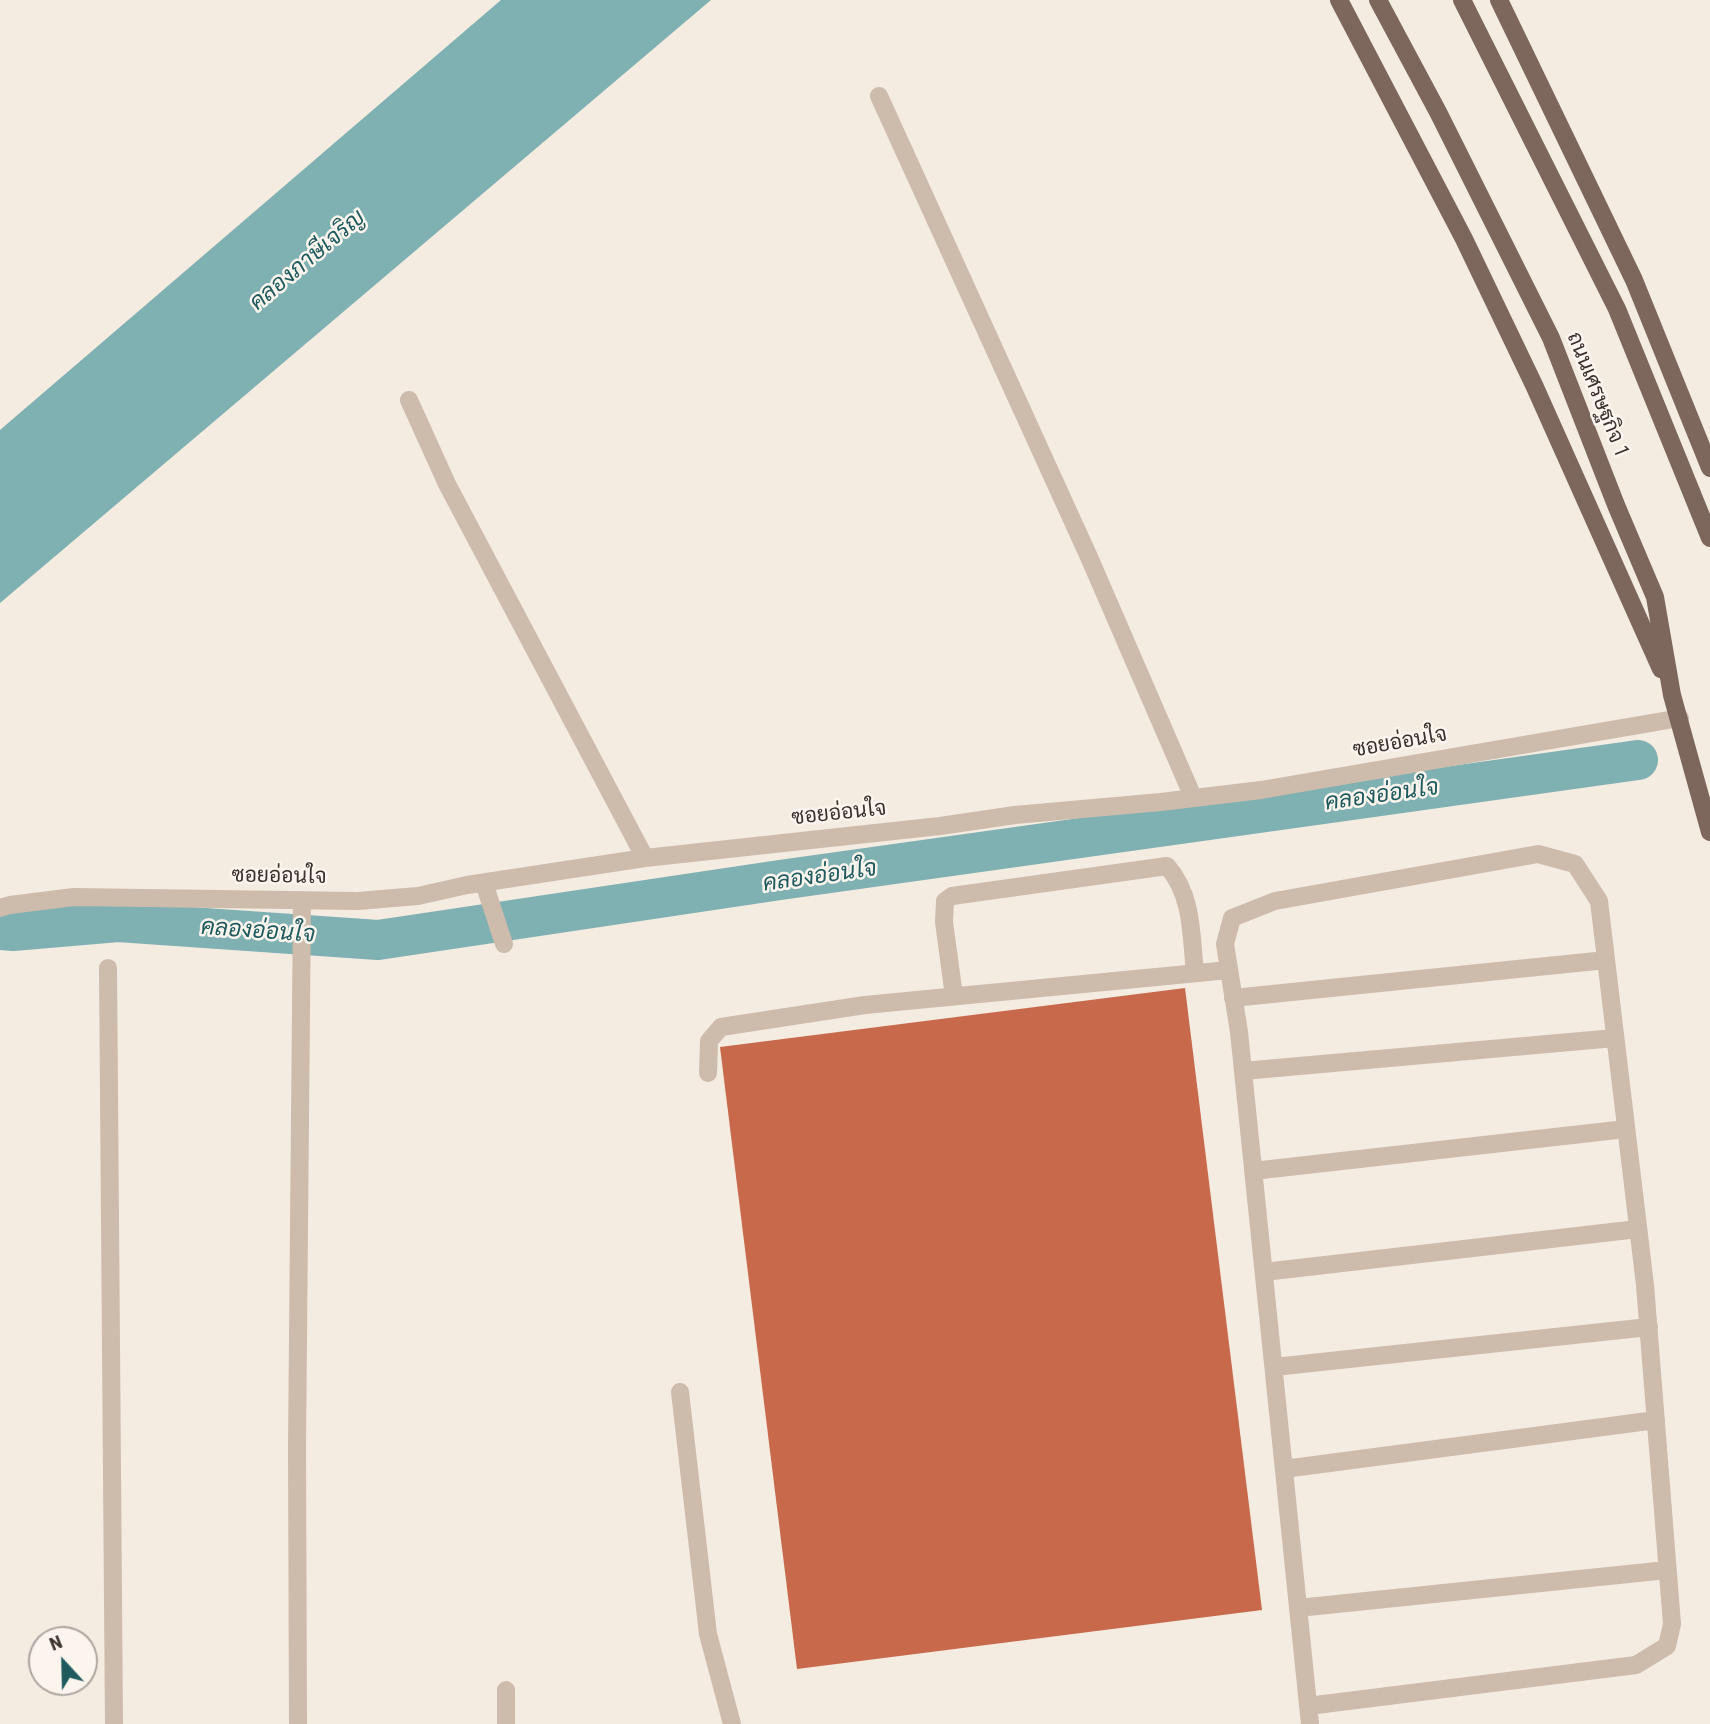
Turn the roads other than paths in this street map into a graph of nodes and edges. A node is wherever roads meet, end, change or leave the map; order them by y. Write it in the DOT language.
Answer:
graph roads {
  1 [pos="1339,0"];
  2 [pos="1378,0"];
  3 [pos="1462,0"];
  4 [pos="1499,0"];
  5 [pos="879,96"];
  6 [pos="409,400"];
  7 [pos="1710,468"];
  8 [pos="1710,538"];
  9 [pos="1672,695"];
  10 [pos="1680,718"];
  11 [pos="1192,797"];
  12 [pos="1710,832"];
  13 [pos="645,858"];
  14 [pos="484,883"];
  15 [pos="302,900"];
  16 [pos="0,908"];
  17 [pos="505,944"];
  18 [pos="1606,960"];
  19 [pos="108,968"];
  20 [pos="1229,970"];
  21 [pos="1195,973"];
  22 [pos="954,996"];
  23 [pos="1233,998"];
  24 [pos="1615,1038"];
  25 [pos="1243,1071"];
  26 [pos="708,1073"];
  27 [pos="1626,1129"];
  28 [pos="1253,1171"];
  29 [pos="1638,1229"];
  30 [pos="1264,1272"];
  31 [pos="1649,1327"];
  32 [pos="1274,1367"];
  33 [pos="680,1392"];
  34 [pos="1656,1420"];
  35 [pos="1284,1469"];
  36 [pos="1667,1570"];
  37 [pos="1298,1608"];
  38 [pos="506,1690"];
  39 [pos="1309,1715"];
  40 [pos="114,1724"];
  41 [pos="298,1724"];
  42 [pos="506,1724"];
  43 [pos="732,1724"];
  1 -- 9 [label="main road"];
  2 -- 9 [label="main road, ถนนเศรษฐกิจ 1"];
  3 -- 8 [label="main road"];
  4 -- 7 [label="main road"];
  5 -- 11 [label="street"];
  6 -- 13 [label="street"];
  9 -- 10 [label="main road, ถนนเศรษฐกิจ 1"];
  10 -- 11 [label="street, ซอยอ่อนใจ"];
  10 -- 12 [label="main road, ถนนเศรษฐกิจ 1"];
  11 -- 13 [label="street, ซอยอ่อนใจ"];
  13 -- 14 [label="street, ซอยอ่อนใจ"];
  14 -- 15 [label="street, ซอยอ่อนใจ"];
  14 -- 17 [label="street"];
  15 -- 16 [label="street, ซอยอ่อนใจ"];
  15 -- 41 [label="street"];
  18 -- 20 [label="street"];
  18 -- 23 [label="street"];
  18 -- 24 [label="street"];
  19 -- 40 [label="street"];
  20 -- 21 [label="street"];
  20 -- 23 [label="street"];
  21 -- 22 [label="street"];
  21 -- 22 [label="street"];
  22 -- 26 [label="street"];
  23 -- 25 [label="street"];
  24 -- 25 [label="street"];
  24 -- 27 [label="street"];
  25 -- 28 [label="street"];
  27 -- 28 [label="street"];
  27 -- 29 [label="street"];
  28 -- 30 [label="street"];
  29 -- 30 [label="street"];
  29 -- 31 [label="street"];
  30 -- 32 [label="street"];
  31 -- 32 [label="street"];
  31 -- 34 [label="street"];
  32 -- 35 [label="street"];
  33 -- 43 [label="street"];
  34 -- 35 [label="street"];
  34 -- 36 [label="street"];
  35 -- 37 [label="street"];
  36 -- 37 [label="street"];
  36 -- 39 [label="street"];
  37 -- 39 [label="street"];
  38 -- 42 [label="street"];
}
